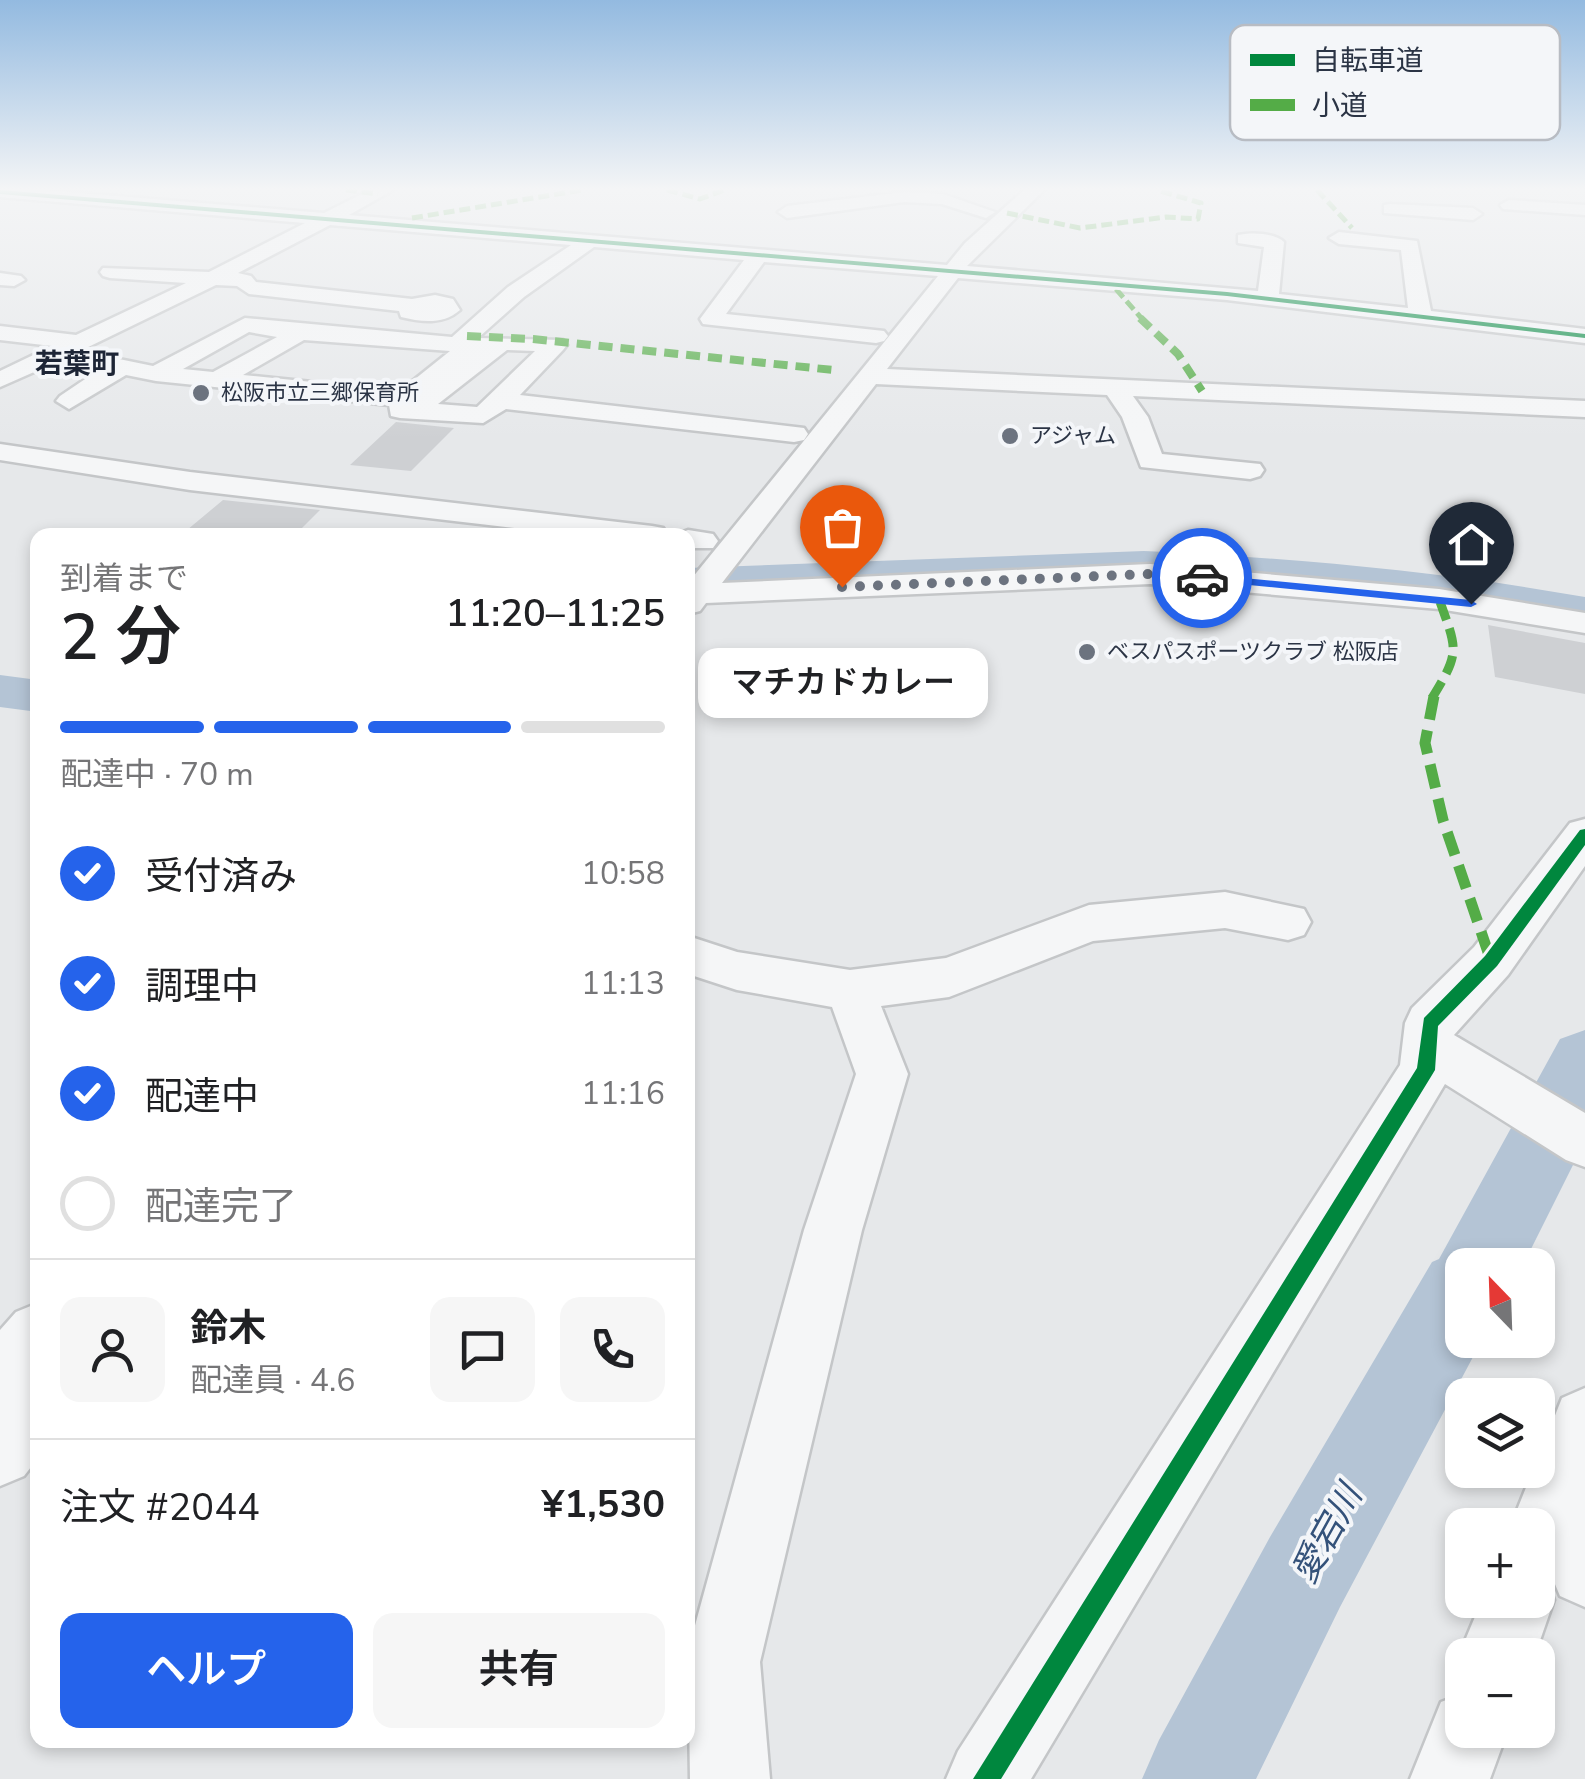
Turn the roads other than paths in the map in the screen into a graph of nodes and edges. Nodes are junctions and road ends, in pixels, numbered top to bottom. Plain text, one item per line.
1 (132, 273) edge
2 (224, 273) edge
3 (544, 273) edge
4 (745, 273) edge
5 (935, 273) junction
6 (1271, 273) edge
7 (1414, 273) edge
8 (216, 277) junction
9 (85, 286) dead end
10 (178, 294) junction
11 (1268, 297) junction
12 (414, 306) dead end
13 (1420, 314) junction
14 (0, 333) edge
15 (300, 333) junction
16 (876, 336) junction
17 (1585, 336) edge
18 (502, 343) junction
19 (465, 345) junction
20 (68, 347) junction
21 (118, 368) junction
22 (869, 376) junction
23 (0, 380) edge
24 (162, 382) junction
25 (230, 382) junction
26 (1114, 386) junction
27 (1249, 393) junction
28 (405, 399) junction
29 (69, 401) dead end
30 (500, 401) junction
31 (210, 407) dead end
32 (1585, 409) edge
33 (1166, 415) dead end
34 (794, 434) junction
35 (0, 452) edge
36 (1250, 470) dead end
37 (592, 528) edge
38 (695, 574) edge
39 (1585, 623) edge
40 (1585, 834) edge
41 (1288, 922) dead end
42 (695, 958) edge
43 (850, 990) junction
44 (1428, 1046) junction
45 (1585, 1142) edge
46 (30, 1343) edge
47 (0, 1379) edge
48 (30, 1415) edge
49 (1579, 1437) edge
50 (0, 1452) edge
51 (1553, 1508) edge
52 (1585, 1572) edge
53 (1461, 1748) edge
54 (730, 1779) edge
55 (986, 1779) edge
56 (1450, 1779) edge

1 - 8 street
2 - 8 street
3 - 19 street
4 - 16 street
5 - 11 street
5 - 16 street
5 - 22 street
6 - 11 street
7 - 13 street
8 - 10 street
8 - 12 street
9 - 10 street
10 - 20 street
11 - 13 street
13 - 17 street
14 - 20 street
15 - 19 street
15 - 24 street
15 - 25 street
16 - 34 street
18 - 19 street
18 - 28 street
18 - 30 street
19 - 28 street
20 - 21 street
20 - 23 street
21 - 24 street
21 - 29 street
22 - 26 street
22 - 38 street
24 - 25 street
25 - 28 street
25 - 31 street
26 - 27 street
26 - 36 street
27 - 32 street
27 - 33 street
28 - 30 street
30 - 34 street
34 - 38 street
35 - 37 street
38 - 39 street
40 - 44 street
41 - 43 street
42 - 43 street
43 - 54 street
44 - 45 street
44 - 55 street
46 - 47 street
48 - 50 street
49 - 51 street
49 - 52 street
53 - 56 street

